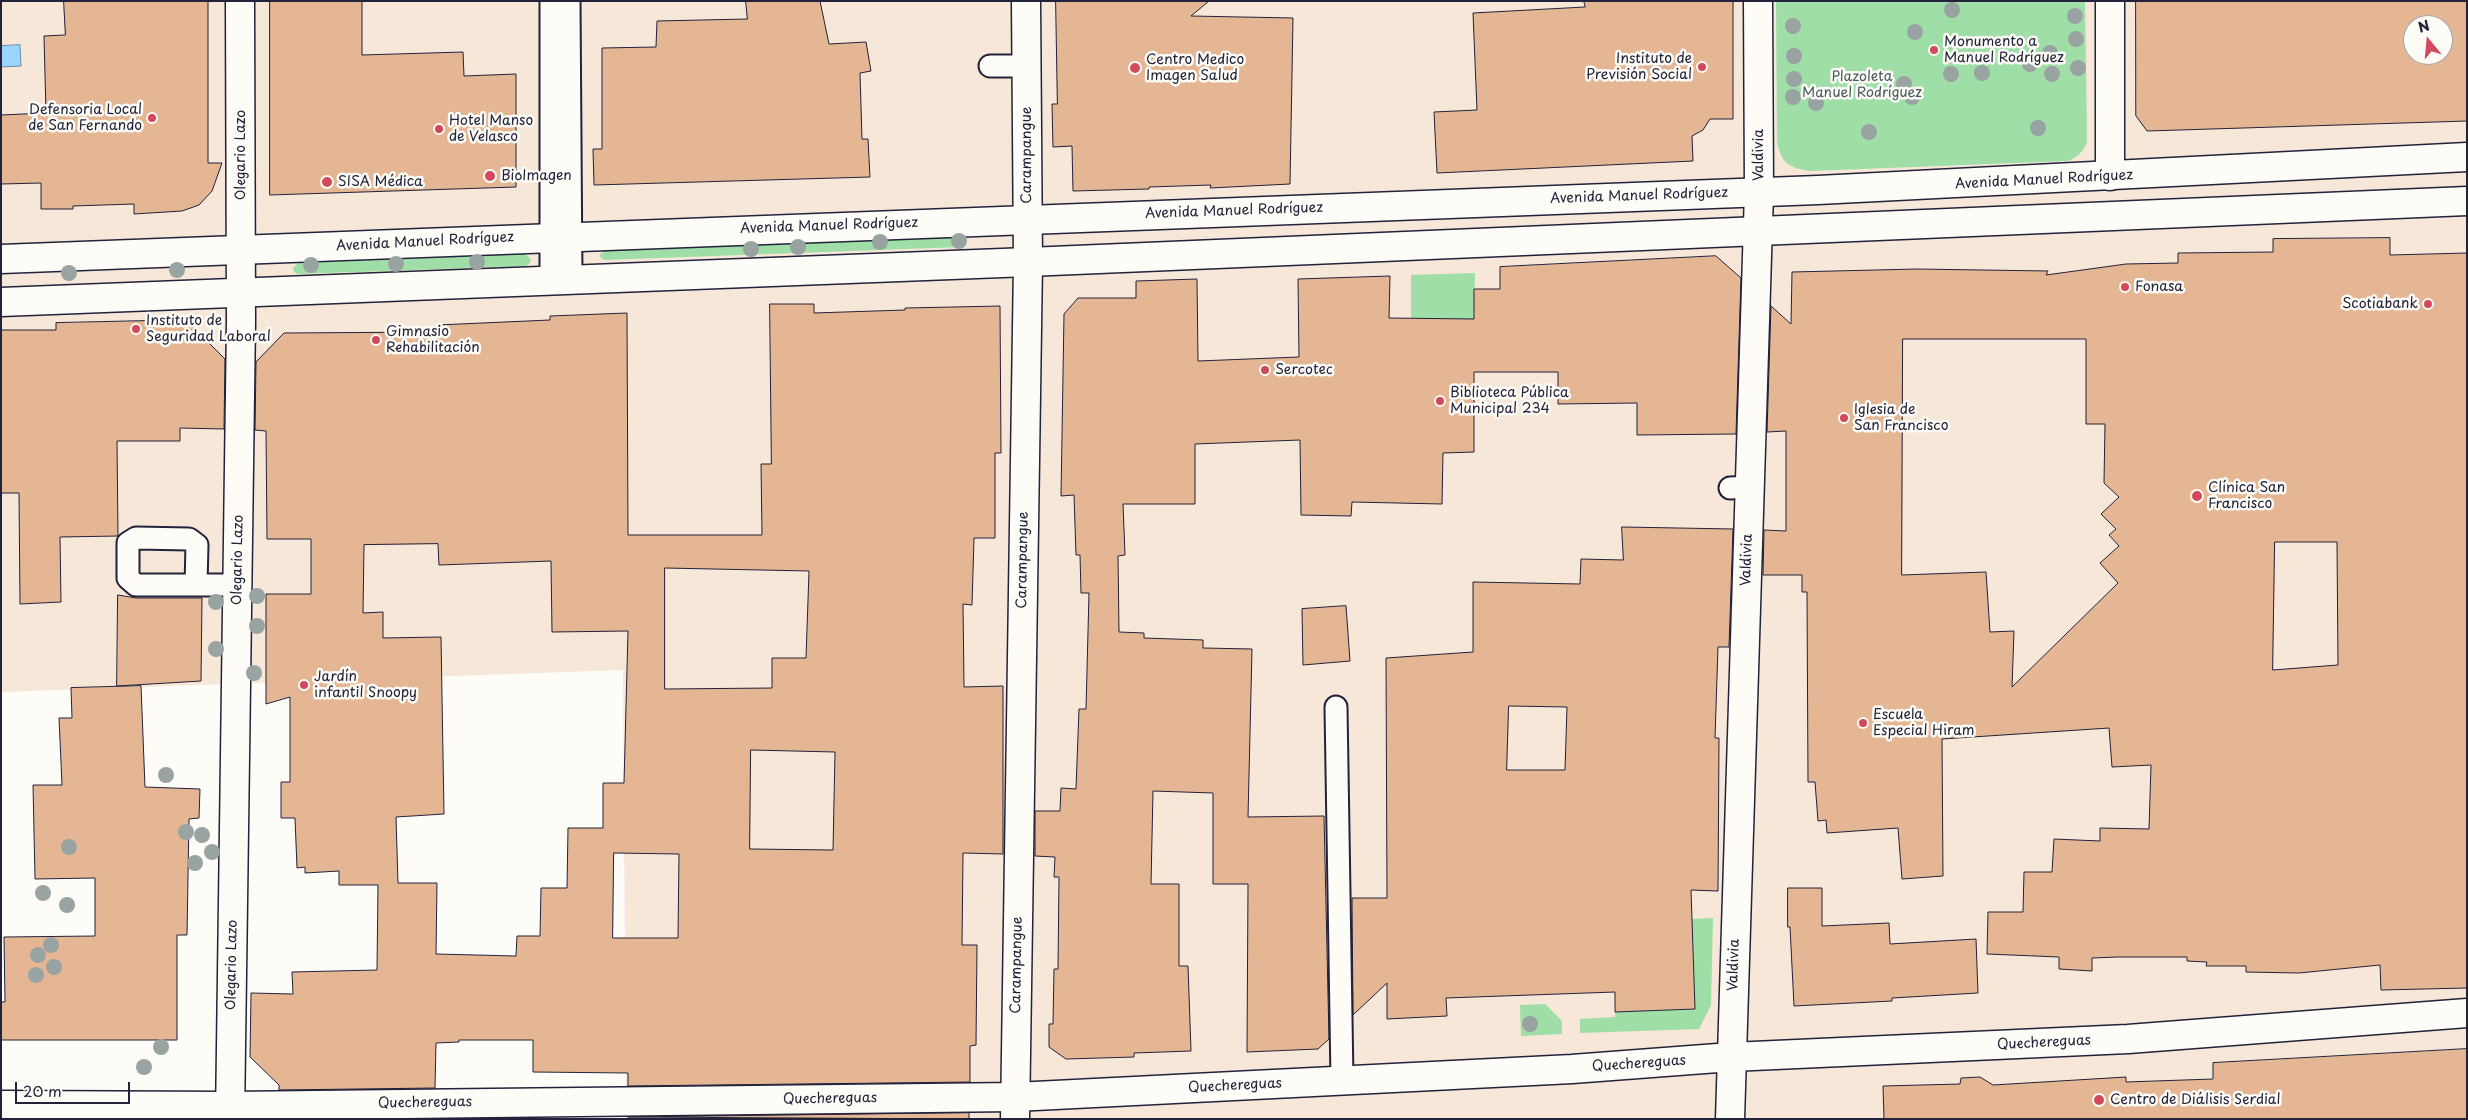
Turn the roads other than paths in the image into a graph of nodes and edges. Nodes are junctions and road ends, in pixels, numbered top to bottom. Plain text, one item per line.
1 (240, 1) edge
2 (551, 1) edge
3 (569, 1) edge
4 (1026, 1) edge
5 (1758, 1) edge
6 (2110, 1) edge
7 (990, 66) dead end
8 (1027, 66) junction
9 (2467, 157) edge
10 (2110, 176) junction
11 (1759, 192) junction
12 (2467, 201) edge
13 (1028, 219) junction
14 (1758, 231) junction
15 (561, 236) junction
16 (241, 250) junction
17 (1, 258) edge
18 (1028, 262) junction
19 (561, 280) junction
20 (241, 293) junction
21 (1, 302) edge
22 (238, 584) junction
23 (196, 585) dead end
24 (1336, 707) dead end
25 (2467, 1013) edge
26 (1731, 1057) junction
27 (1342, 1080) junction
28 (1, 1105) edge
29 (1015, 1108) edge
30 (230, 1112) edge
31 (1730, 1119) edge

1 - 16 street, Olegario Lazo
2 - 15 lane
3 - 15 lane
4 - 8 street, Carampangue
5 - 11 street, Valdivia
6 - 10 street
7 - 8 lane
8 - 13 street, Carampangue
9 - 10 street, Avenida Manuel Rodríguez
10 - 11 street, Avenida Manuel Rodríguez
11 - 13 street, Avenida Manuel Rodríguez
11 - 14 street, Valdivia
12 - 14 street
13 - 15 street, Avenida Manuel Rodríguez
13 - 18 street, Carampangue
14 - 18 street
14 - 26 street, Valdivia
15 - 16 street, Avenida Manuel Rodríguez
15 - 19 lane
16 - 17 street, Avenida Manuel Rodríguez
16 - 20 street, Olegario Lazo
18 - 19 street
18 - 29 street, Carampangue
19 - 20 street
20 - 21 street
20 - 22 street, Olegario Lazo
22 - 23 lane
22 - 30 street, Olegario Lazo
24 - 27 lane
25 - 26 street, Quechereguas
26 - 27 street, Quechereguas
26 - 31 street, Valdivia
27 - 29 street, Quechereguas
28 - 30 street, Quechereguas
29 - 30 street, Quechereguas

